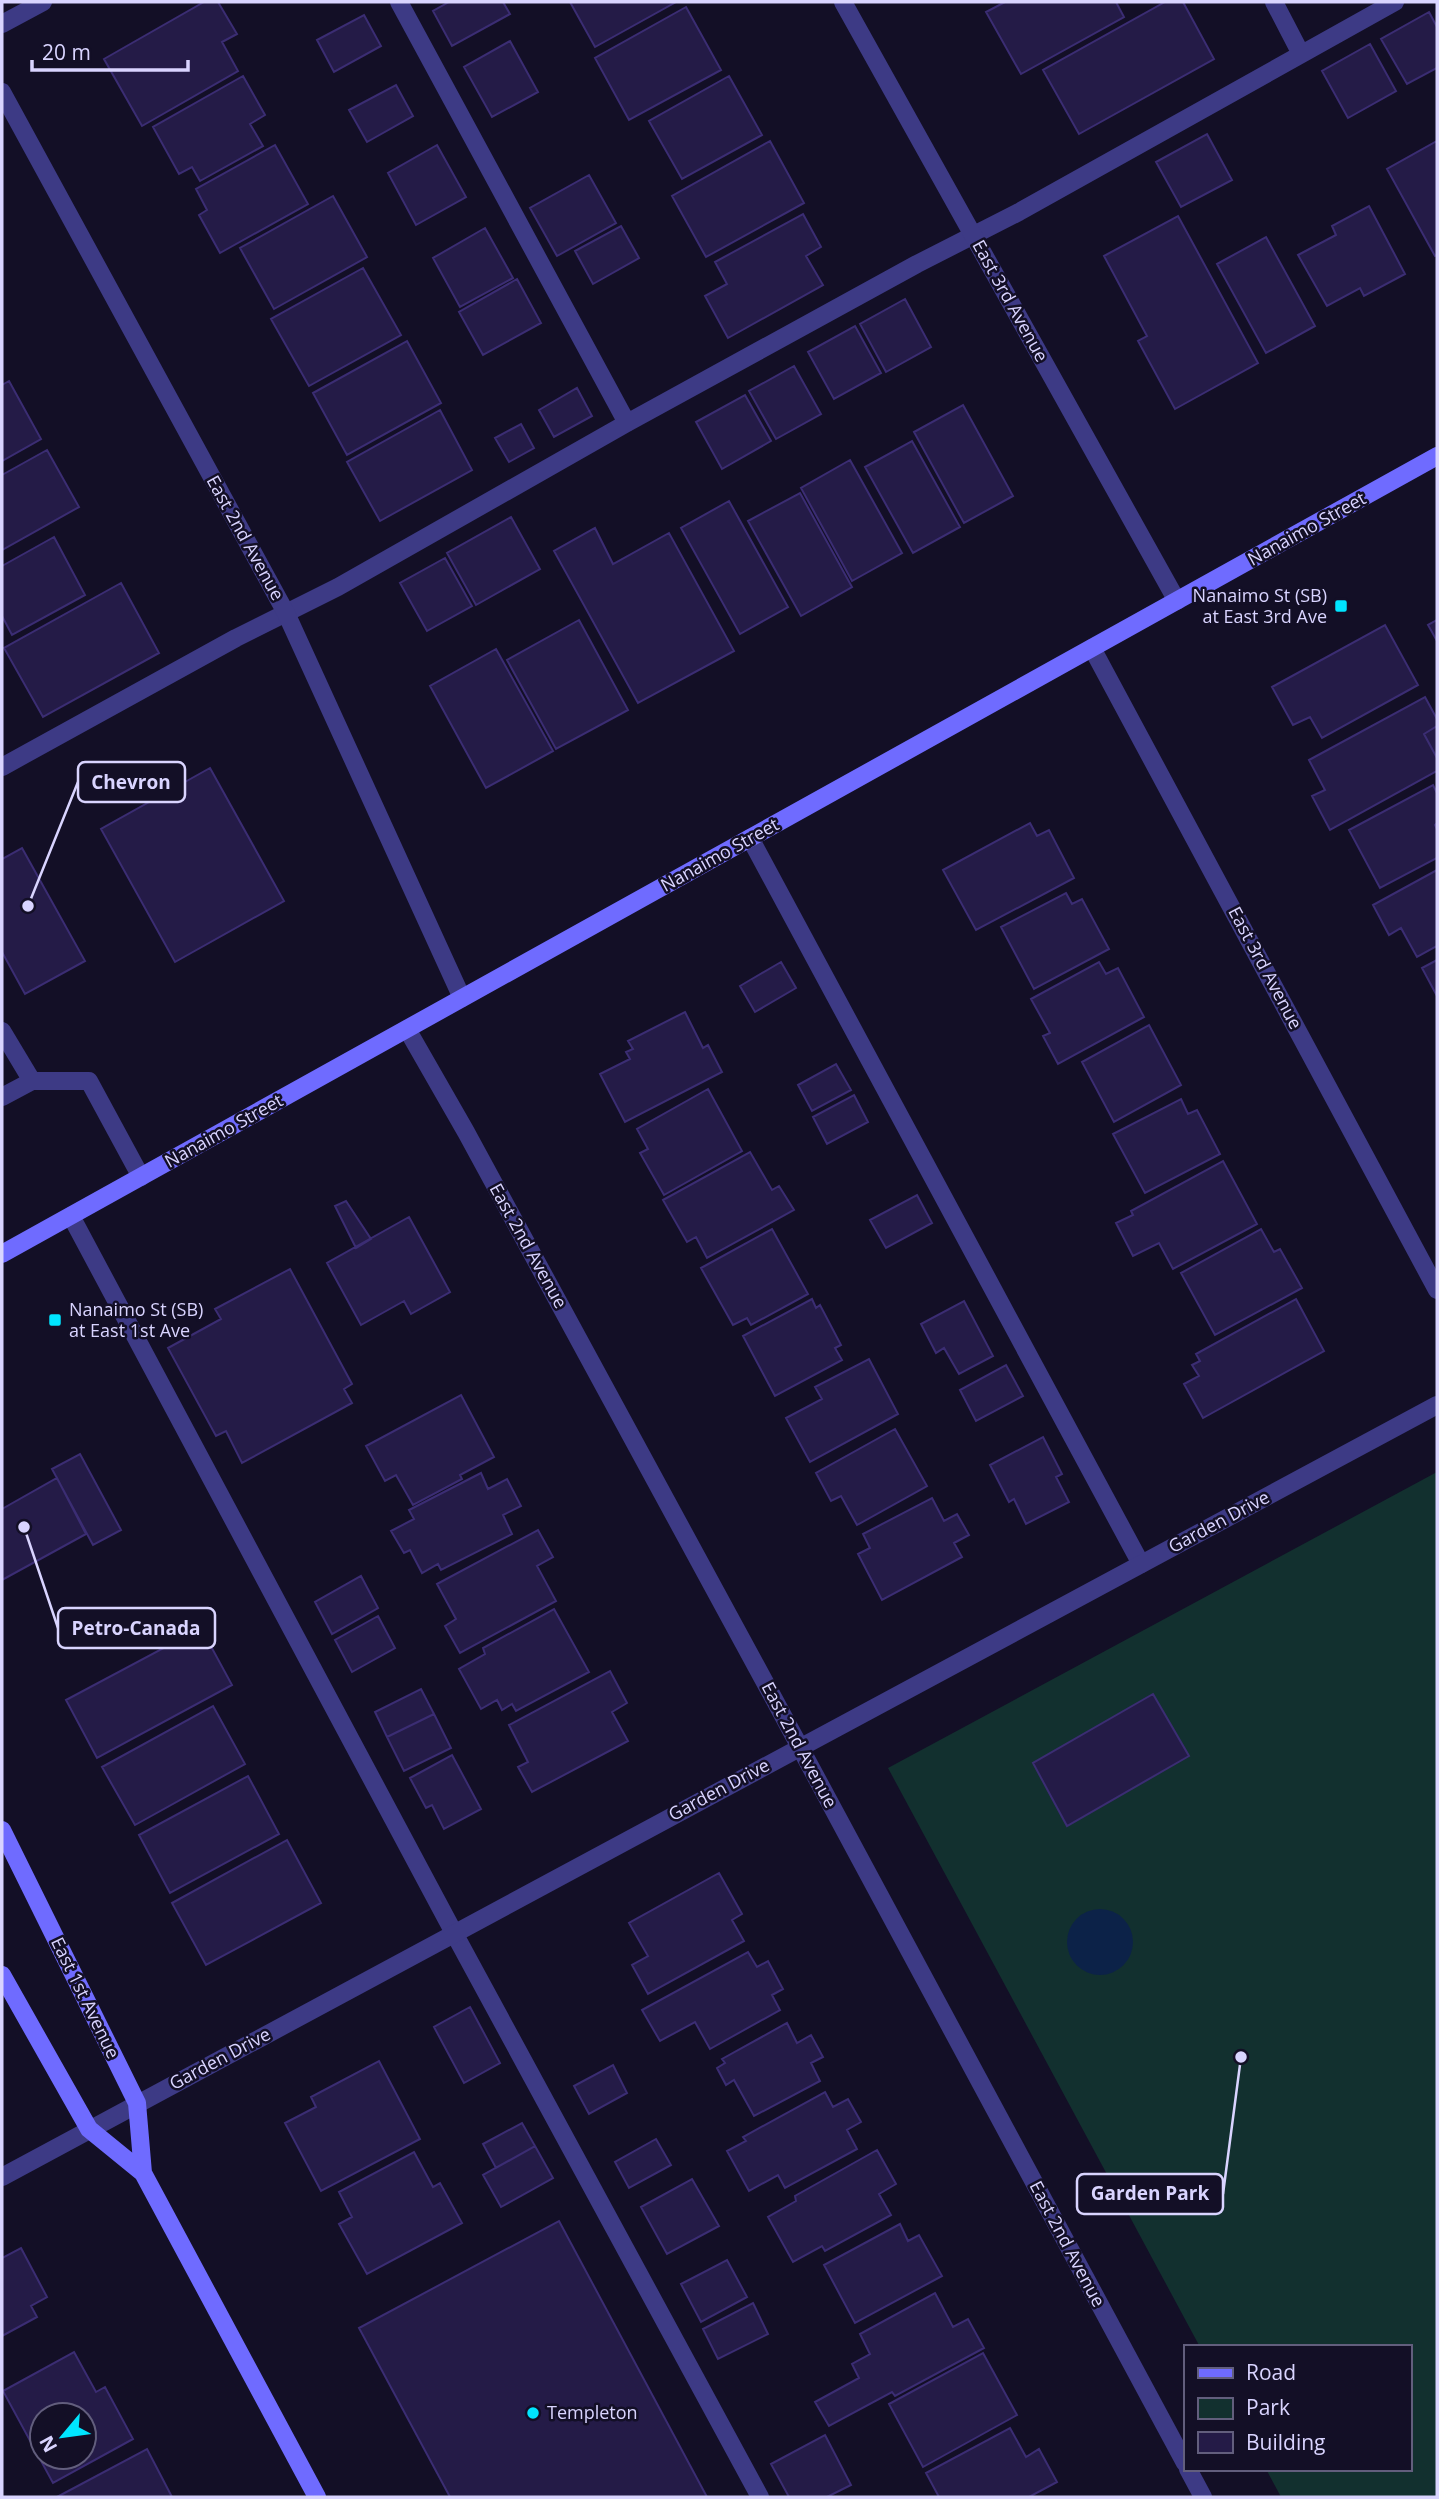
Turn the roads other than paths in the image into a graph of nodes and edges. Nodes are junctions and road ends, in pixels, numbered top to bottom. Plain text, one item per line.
1 (43, 2) edge
2 (399, 2) edge
3 (843, 2) edge
4 (1274, 2) edge
5 (1395, 2) edge
6 (2, 24) edge
7 (1301, 54) junction
8 (2, 92) edge
9 (973, 235) junction
10 (627, 423) junction
11 (1436, 459) edge
12 (1177, 601) junction
13 (286, 613) junction
14 (1092, 648) junction
15 (2, 767) edge
16 (750, 838) junction
17 (462, 998) junction
18 (407, 1029) junction
19 (2, 1031) edge
20 (32, 1081) junction
21 (2, 1097) edge
22 (141, 1177) junction
23 (71, 1216) junction
24 (2, 1254) edge
25 (1437, 1290) edge
26 (1437, 1405) edge
27 (1141, 1564) junction
28 (800, 1747) junction
29 (2, 1830) edge
30 (454, 1933) junction
31 (2, 1975) edge
32 (137, 2103) junction
33 (89, 2129) junction
34 (143, 2173) junction
35 (2, 2176) edge
36 (1184, 2461) edge
37 (1189, 2471) edge
38 (317, 2497) edge
39 (760, 2497) edge
40 (1203, 2497) edge

1 - 6 street
2 - 10 street
3 - 9 street, East 3rd Avenue
4 - 7 street
5 - 7 street
7 - 9 street
8 - 13 street, East 2nd Avenue
9 - 10 street
9 - 12 street, East 3rd Avenue
10 - 13 street
11 - 12 main road, Nanaimo Street
12 - 14 main road, Nanaimo Street
13 - 15 street
13 - 17 street, East 2nd Avenue
14 - 16 main road, Nanaimo Street
14 - 25 street, East 3rd Avenue
16 - 17 main road, Nanaimo Street
16 - 27 street
17 - 18 main road, Nanaimo Street
18 - 22 main road, Nanaimo Street
18 - 28 street, East 2nd Avenue
19 - 20 street
20 - 21 street
20 - 22 street
22 - 23 main road, Nanaimo Street
23 - 24 main road, Nanaimo Street
23 - 30 street
26 - 27 street, Garden Drive
27 - 28 street, Garden Drive
28 - 30 street, Garden Drive
28 - 36 street, East 2nd Avenue
29 - 32 main road, East 1st Avenue
30 - 32 street, Garden Drive
30 - 39 street
31 - 33 main road, East 1st Avenue
32 - 33 street, Garden Drive
32 - 34 main road, East 1st Avenue
33 - 34 main road, East 1st Avenue
33 - 35 street, Garden Drive
34 - 38 main road, East 1st Avenue
37 - 40 street

